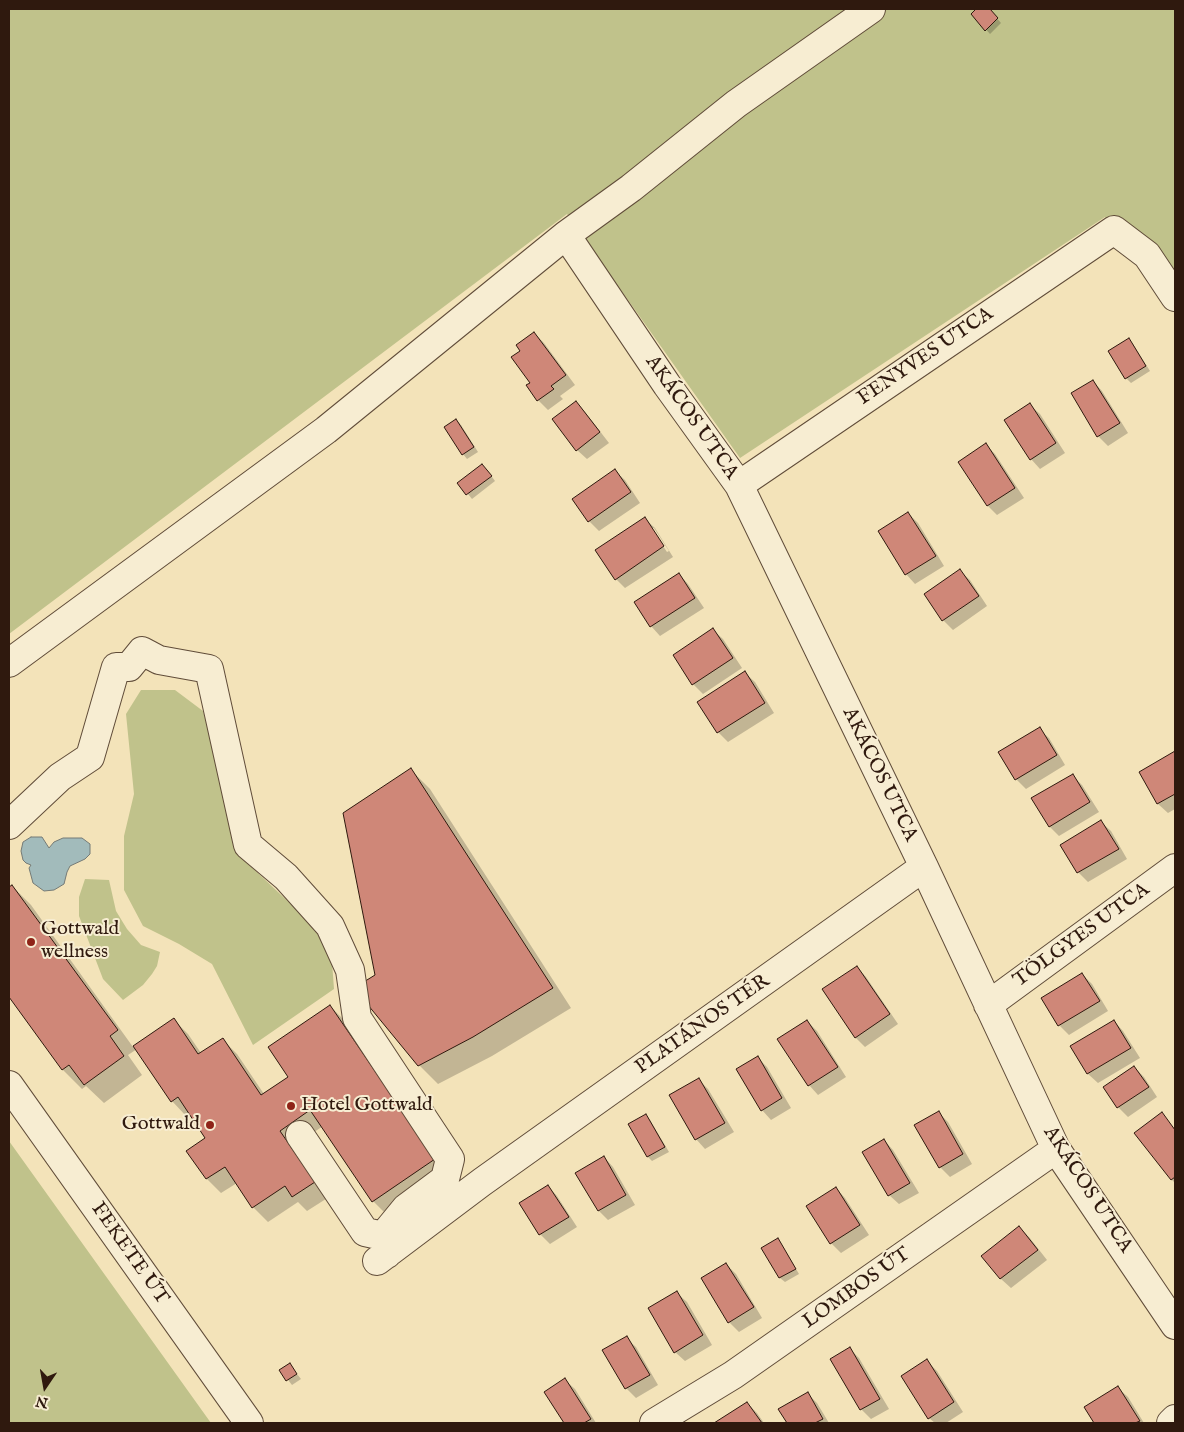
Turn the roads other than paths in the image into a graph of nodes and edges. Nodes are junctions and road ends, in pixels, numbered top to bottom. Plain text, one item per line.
1 (871, 9) edge
2 (566, 235) junction
3 (1175, 297) edge
4 (738, 485) junction
5 (9, 664) edge
6 (9, 825) edge
7 (924, 867) junction
8 (1175, 868) edge
9 (988, 1005) junction
10 (9, 1085) edge
11 (300, 1134) dead end
12 (1056, 1149) junction
13 (382, 1250) junction
14 (1175, 1325) edge
15 (1175, 1419) edge
16 (249, 1423) edge
17 (654, 1423) edge
18 (1171, 1423) edge

1 - 2 street
2 - 4 street, AKÁCOS UTCA
2 - 5 street
3 - 4 street, FENYVES UTCA
4 - 7 street, AKÁCOS UTCA
6 - 13 street
7 - 9 street, AKÁCOS UTCA
7 - 13 street, PLATÁNOS TÉR
8 - 9 street, TÖLGYES UTCA
9 - 12 street, AKÁCOS UTCA
10 - 16 street, FEKETE ÚT
11 - 13 street
12 - 14 street, AKÁCOS UTCA
12 - 17 street, LOMBOS ÚT
15 - 18 street

